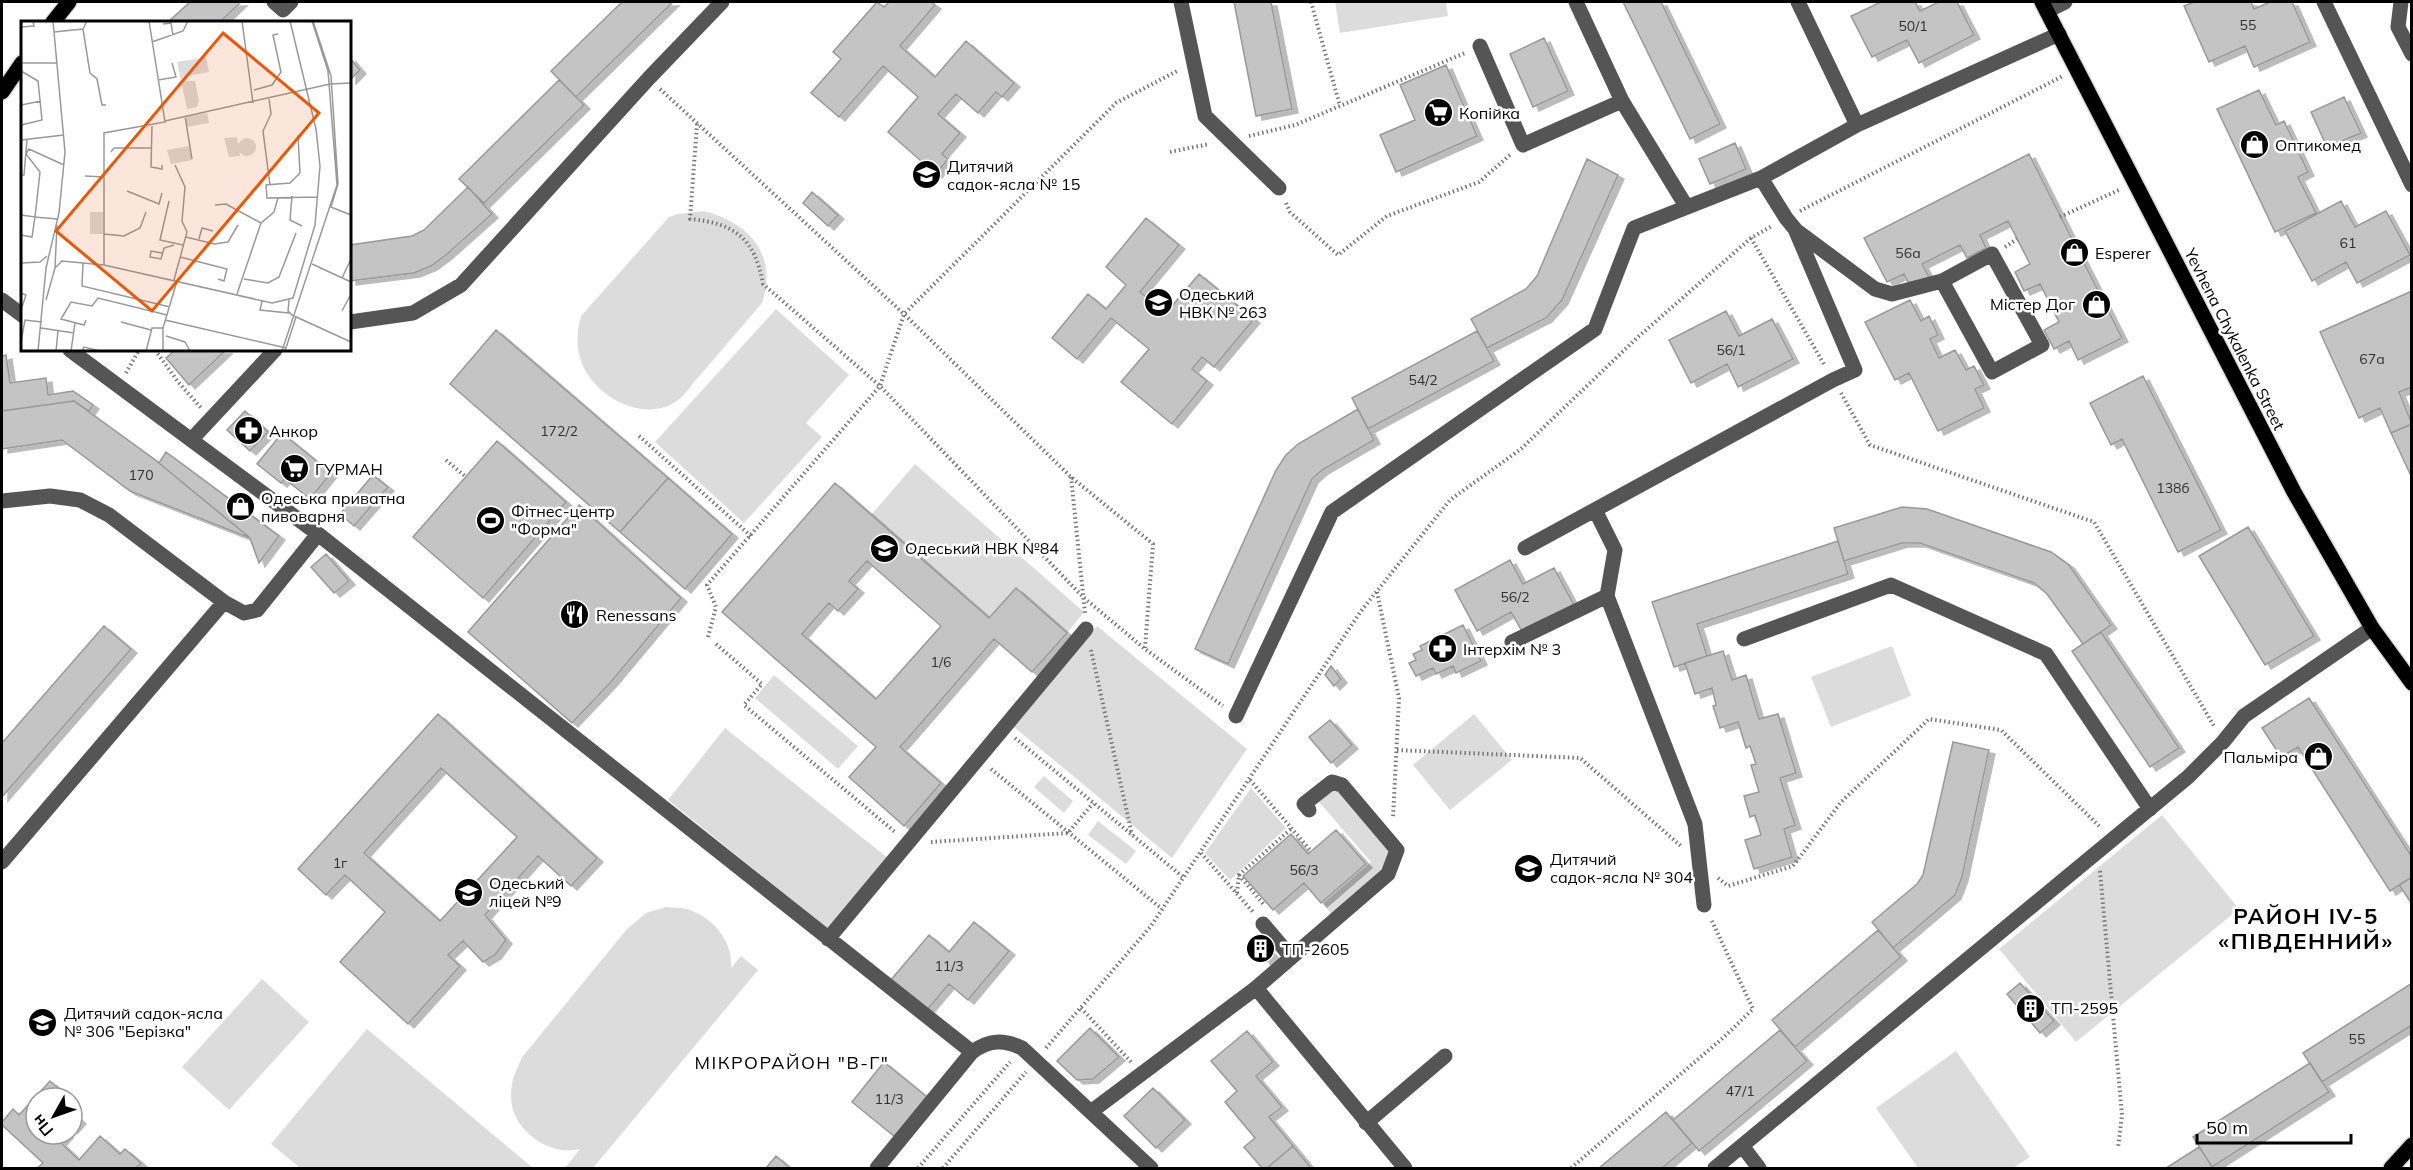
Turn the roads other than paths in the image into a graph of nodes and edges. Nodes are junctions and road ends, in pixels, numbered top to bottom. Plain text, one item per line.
1 (69, 2) edge
2 (722, 2) edge
3 (1181, 2) edge
4 (1576, 2) edge
5 (1798, 2) edge
6 (2065, 2) edge
7 (2324, 2) edge
8 (2401, 2) edge
9 (2045, 6) edge
10 (54, 21) edge
11 (2059, 34) junction
12 (1480, 46) road end
13 (2412, 54) edge
14 (21, 64) edge
15 (2, 92) edge
16 (1622, 101) junction
17 (1857, 125) junction
18 (1761, 178) junction
19 (2412, 185) edge
20 (1279, 188) road end
21 (1686, 207) junction
22 (1791, 224) junction
23 (1942, 280) junction
24 (2, 300) edge
25 (21, 314) edge
26 (351, 322) edge
27 (71, 351) edge
28 (274, 351) edge
29 (192, 439) junction
30 (2, 501) edge
31 (1595, 510) junction
32 (318, 534) junction
33 (1525, 548) dead end
34 (1607, 596) junction
35 (225, 602) junction
36 (2372, 628) junction
37 (1086, 629) road end
38 (1744, 639) dead end
39 (1512, 642) dead end
40 (2412, 683) edge
41 (1236, 716) road end
42 (2150, 809) junction
43 (1310, 810) dead end
44 (2, 862) edge
45 (1704, 905) road end
46 (1267, 919) road end
47 (828, 939) junction
48 (1291, 957) junction
49 (1256, 988) junction
50 (972, 1052) junction
51 (1445, 1056) dead end
52 (1092, 1112) junction
53 (1366, 1123) junction
54 (2412, 1145) edge
55 (1743, 1147) junction
56 (876, 1168) edge
57 (1151, 1168) edge
58 (1405, 1168) edge
59 (1715, 1168) edge
60 (1759, 1168) edge
61 (2391, 1168) edge

1 - 10 main road
2 - 26 street
3 - 20 street
4 - 16 street
5 - 17 street
6 - 9 street
7 - 19 street
8 - 13 street
9 - 11 main road, Yevhena Chykalenka Street
11 - 17 street
11 - 36 main road, Yevhena Chykalenka Street
12 - 16 street
14 - 15 main road
16 - 21 street
17 - 18 street
18 - 21 street
18 - 22 street
21 - 41 street
22 - 23 street
22 - 31 street
23 - 23 street
24 - 25 street
27 - 29 street
28 - 29 street
29 - 32 street
30 - 35 street
31 - 33 street
31 - 34 street
32 - 35 street
32 - 47 street
34 - 39 street
34 - 45 street
35 - 44 street
36 - 40 main road, Yevhena Chykalenka Street
36 - 42 street
37 - 47 street
38 - 42 street
42 - 55 street
43 - 48 street
46 - 48 street
47 - 50 street
48 - 49 street
49 - 52 street
49 - 53 street
50 - 52 street
50 - 56 street
51 - 53 street
52 - 57 street
53 - 58 street
54 - 61 main road
55 - 59 street
55 - 60 street

